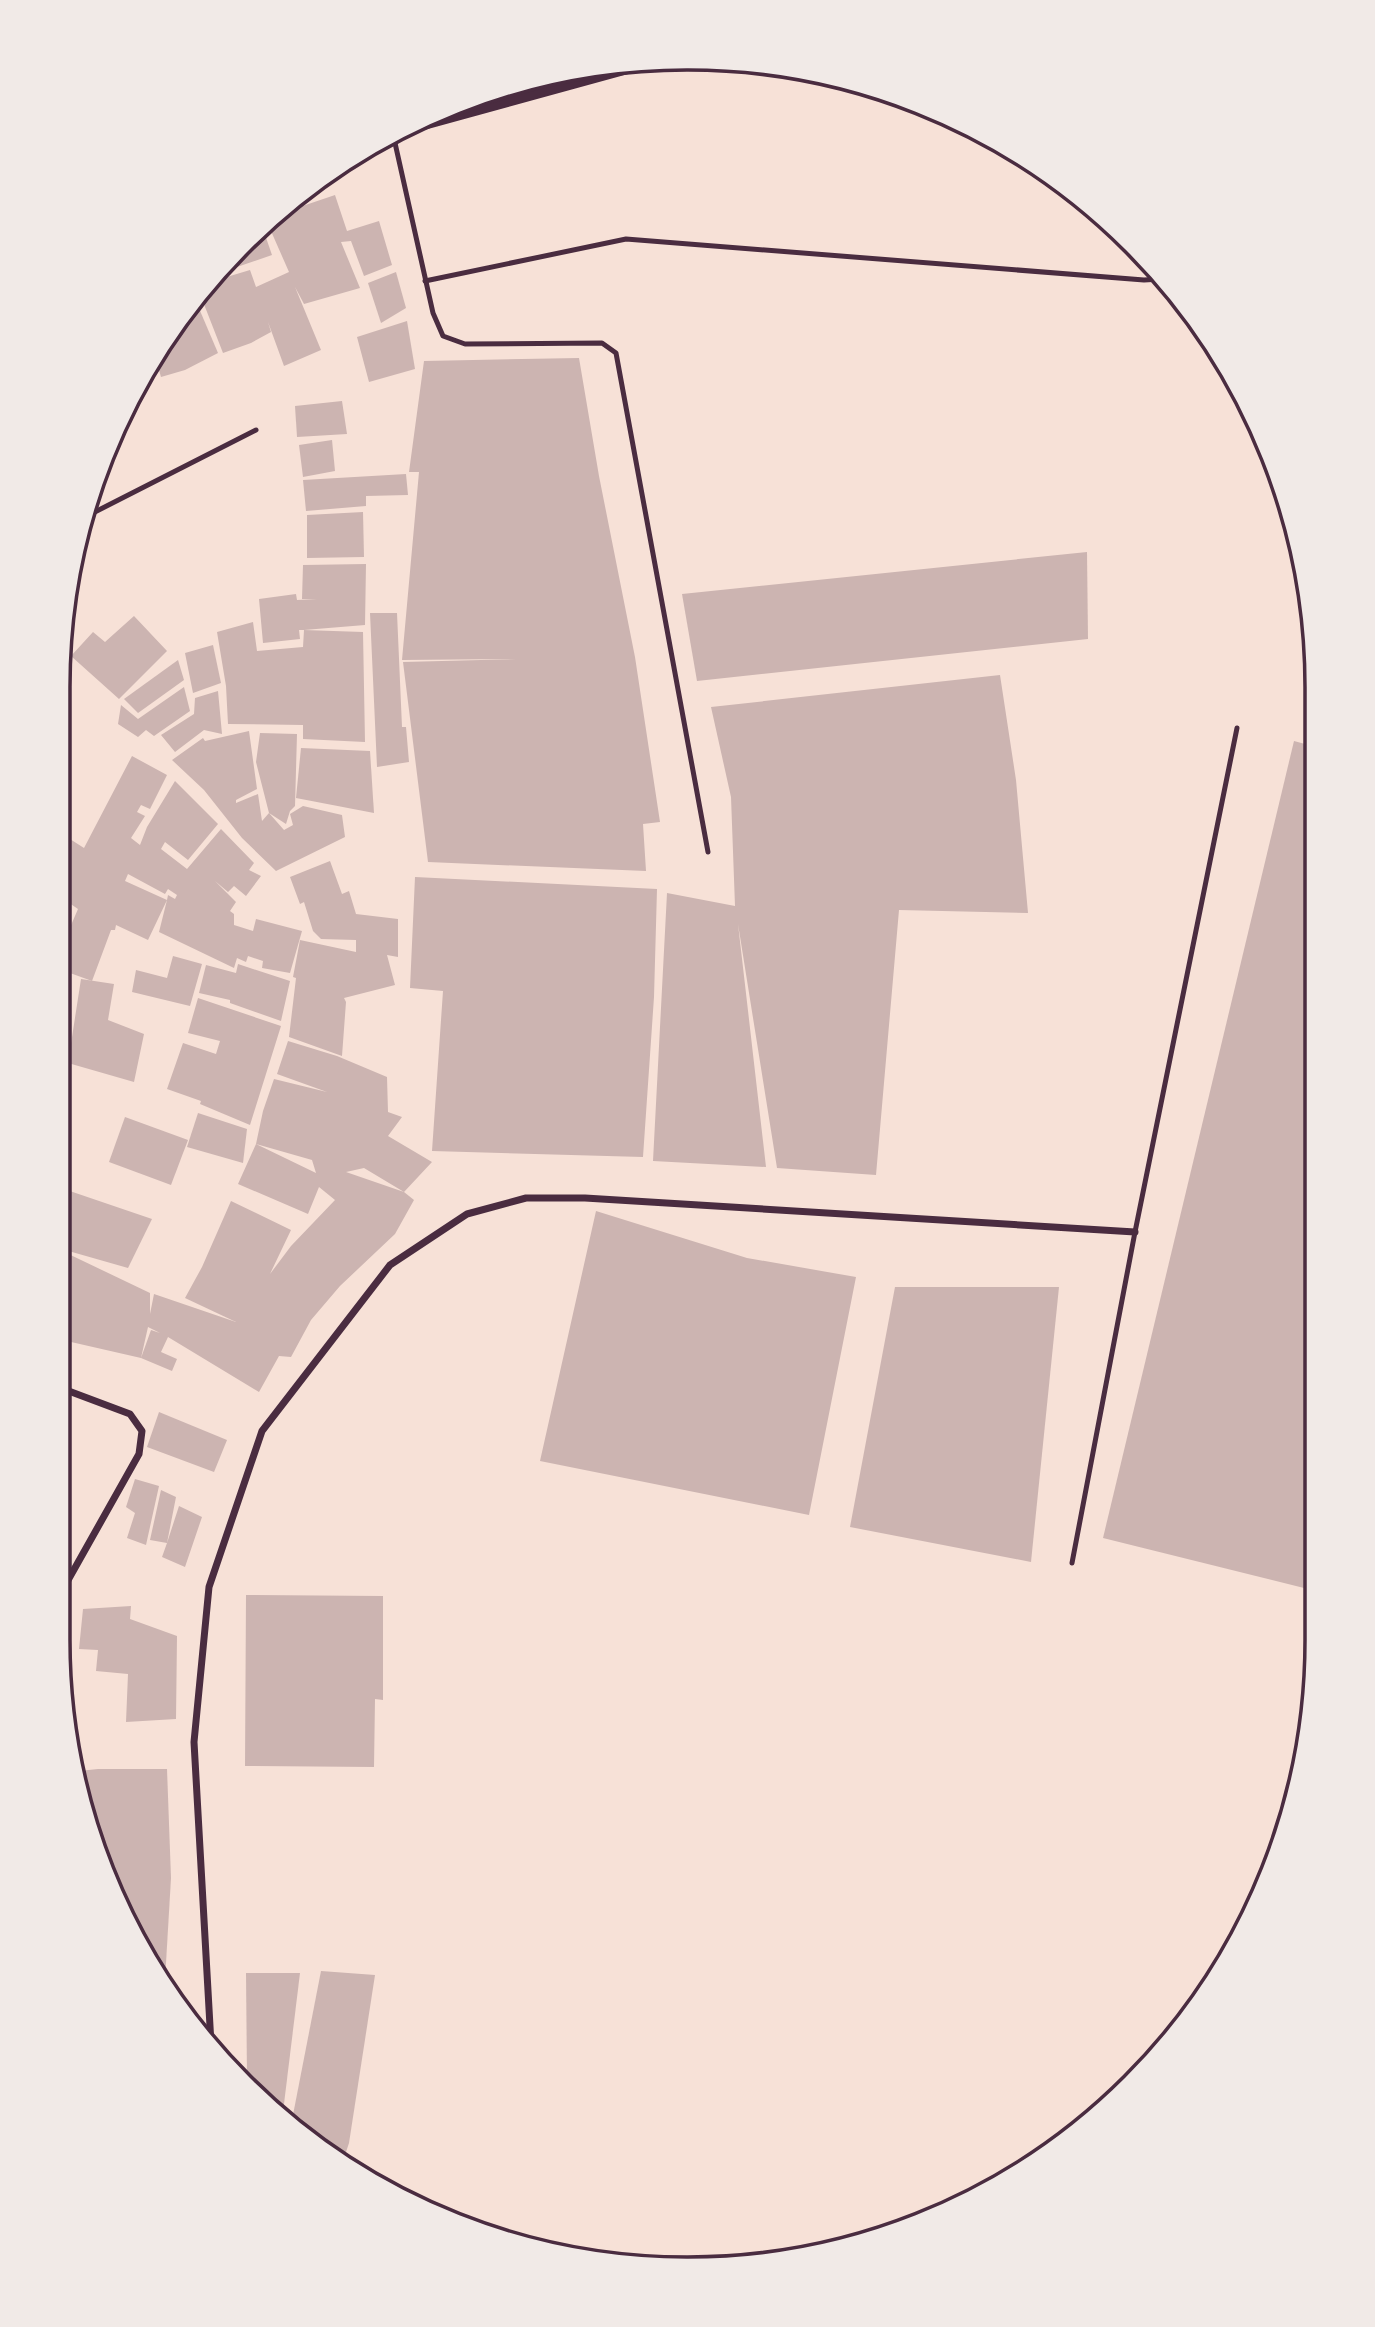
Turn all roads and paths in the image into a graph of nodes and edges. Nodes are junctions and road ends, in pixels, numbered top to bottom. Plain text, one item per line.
1 (554, 85) edge
2 (494, 102) edge
3 (395, 144) edge
4 (1152, 280) edge
5 (425, 281) junction
6 (256, 430) dead end
7 (96, 511) edge
8 (1237, 728) dead end
9 (708, 852) dead end
10 (1135, 1231) junction
11 (70, 1392) edge
12 (1072, 1563) dead end
13 (70, 1577) edge
14 (210, 2031) edge

1 - 2 main road
3 - 5 lane
4 - 5 lane
5 - 9 lane
6 - 7 lane
8 - 10 lane
10 - 12 lane
10 - 14 street
11 - 13 street

